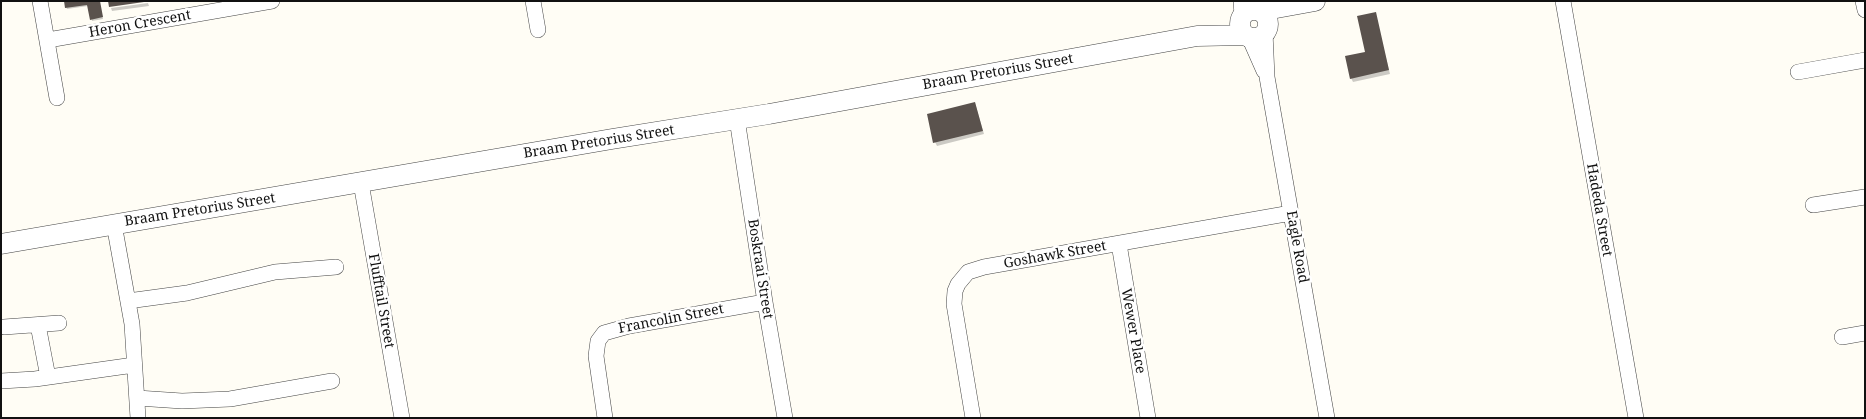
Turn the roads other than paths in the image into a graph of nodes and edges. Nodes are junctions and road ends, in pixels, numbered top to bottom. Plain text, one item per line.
1 (40, 1) edge
2 (272, 1) edge
3 (533, 1) edge
4 (1563, 1) edge
5 (1863, 1) edge
6 (1309, 3) edge
7 (1865, 10) edge
8 (1252, 19) edge
9 (538, 30) dead end
10 (48, 40) junction
11 (1865, 60) edge
12 (1798, 72) dead end
13 (57, 98) dead end
14 (737, 119) junction
15 (361, 183) junction
16 (1865, 197) edge
17 (1813, 204) dead end
18 (1291, 213) junction
19 (114, 224) junction
20 (1, 244) edge
21 (1118, 244) junction
22 (336, 266) dead end
23 (128, 301) junction
24 (765, 302) junction
25 (58, 323) dead end
26 (38, 325) junction
27 (4, 327) dead end
28 (1865, 333) edge
29 (1842, 337) dead end
30 (134, 365) junction
31 (48, 377) junction
32 (332, 380) dead end
33 (1, 381) edge
34 (137, 398) junction
35 (138, 418) edge
36 (402, 418) edge
37 (605, 418) edge
38 (785, 418) edge
39 (973, 418) edge
40 (1148, 418) edge
41 (1327, 418) edge
42 (1636, 418) edge

1 - 10 street
2 - 10 street, Heron Crescent
3 - 9 street
4 - 42 street, Hadeda Street
5 - 7 street
6 - 8 street, Braam Pretorius Street
8 - 14 street, Braam Pretorius Street
8 - 18 street, Eagle Road
10 - 13 street
11 - 12 street
14 - 15 street, Braam Pretorius Street
14 - 24 street, Boskraai Street
15 - 19 street, Braam Pretorius Street
15 - 36 street, Flufftail Street
16 - 17 street
18 - 21 street, Goshawk Street
18 - 41 street, Eagle Road
19 - 20 street, Braam Pretorius Street
19 - 23 street
21 - 39 street, Goshawk Street
21 - 40 street, Wewer Place
22 - 23 street
23 - 30 street
24 - 37 street, Francolin Street
24 - 38 street, Boskraai Street
25 - 26 street
26 - 27 street
26 - 31 street
28 - 29 street
30 - 31 street
30 - 34 street
31 - 33 street
32 - 34 street
34 - 35 street

